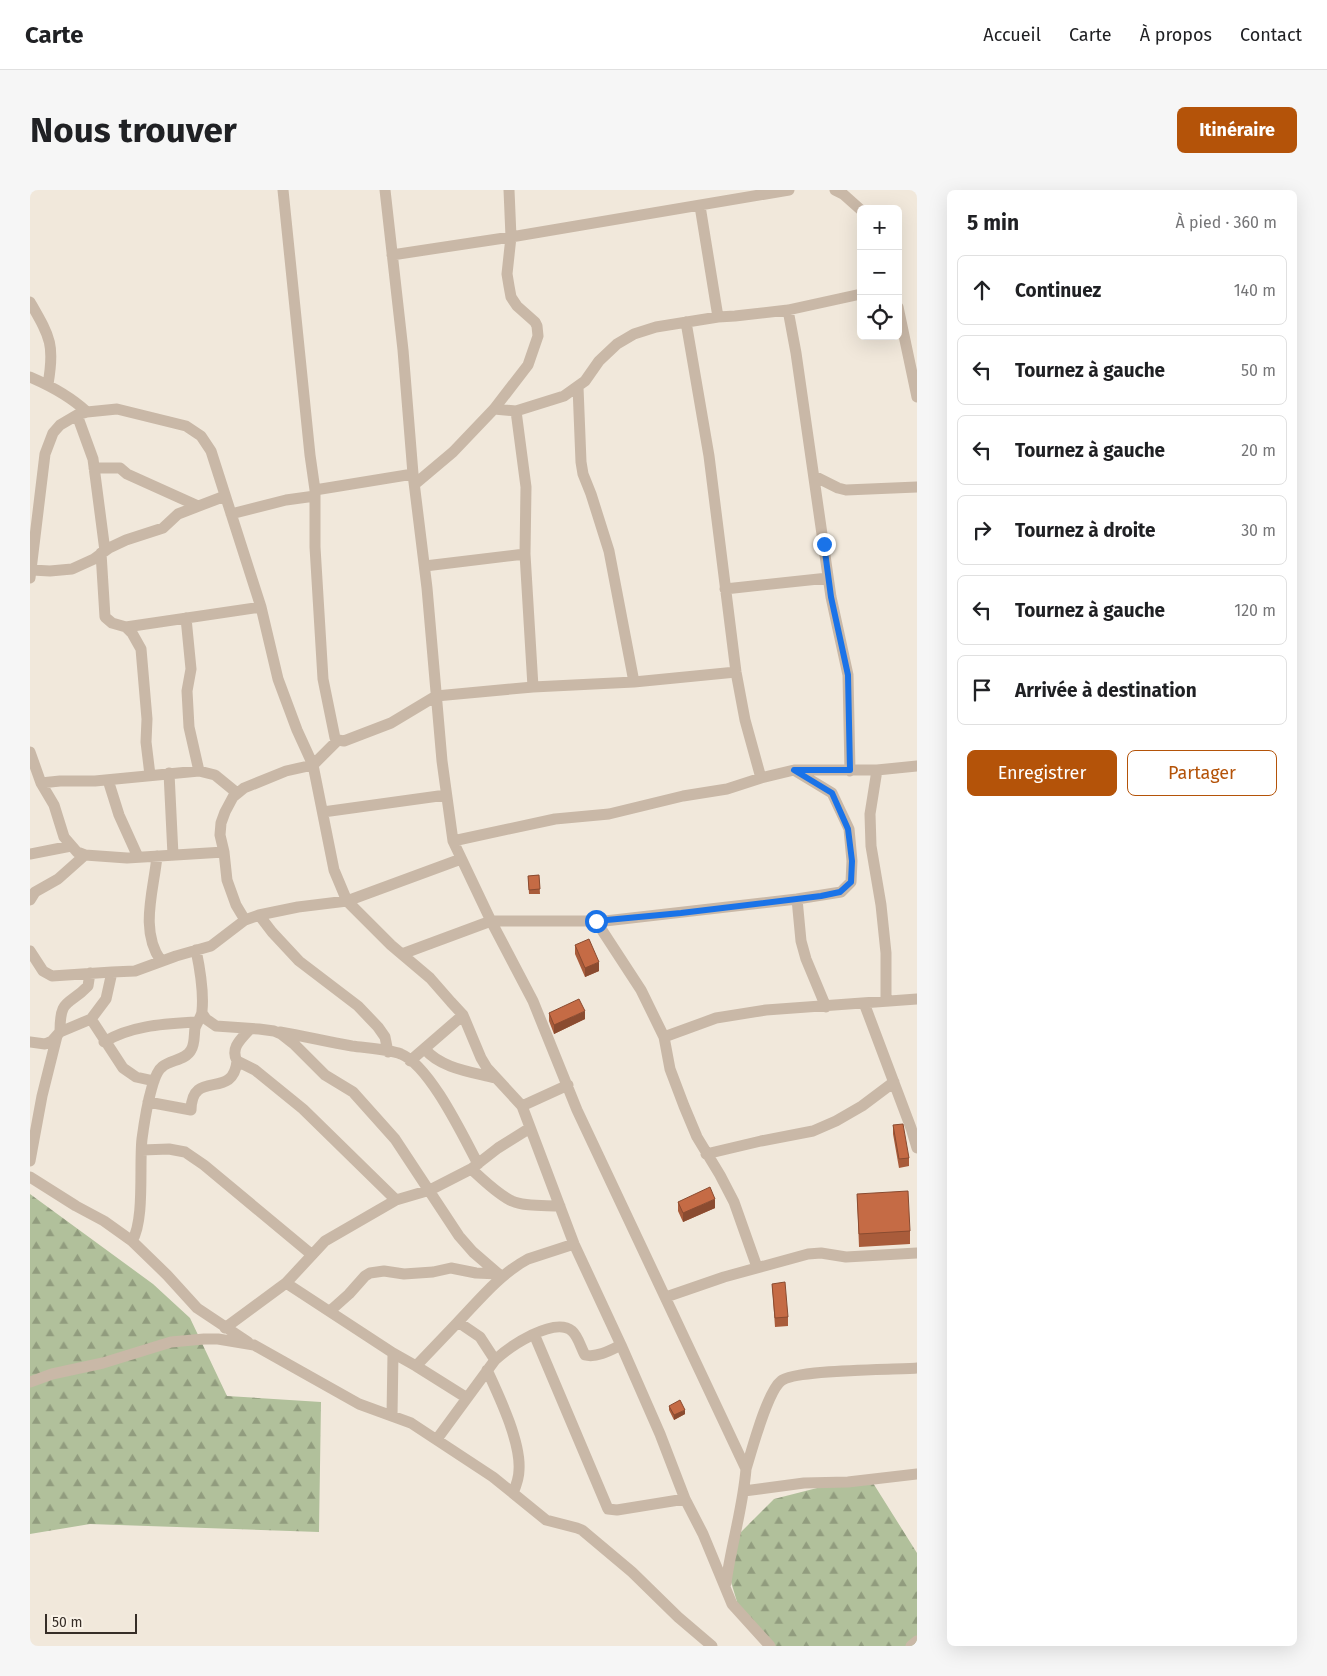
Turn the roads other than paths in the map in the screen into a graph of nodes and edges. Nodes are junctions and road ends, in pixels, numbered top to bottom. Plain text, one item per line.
1 (282, 190) edge
2 (385, 190) edge
3 (509, 190) edge
4 (730, 190) edge
5 (789, 190) edge
6 (835, 190) edge
7 (722, 202) junction
8 (700, 206) junction
9 (857, 206) edge
10 (511, 237) junction
11 (392, 255) junction
12 (857, 295) edge
13 (30, 302) edge
14 (788, 310) junction
15 (718, 317) junction
16 (686, 322) junction
17 (902, 326) edge
18 (30, 377) edge
19 (48, 384) junction
20 (578, 387) junction
21 (917, 398) edge
22 (494, 409) junction
23 (516, 411) junction
24 (82, 413) junction
25 (94, 468) junction
26 (814, 476) junction
27 (414, 479) junction
28 (917, 487) edge
29 (315, 493) junction
30 (225, 496) junction
31 (198, 506) junction
32 (231, 514) junction
33 (103, 552) junction
34 (524, 554) junction
35 (425, 566) junction
36 (31, 574) edge
37 (828, 578) junction
38 (725, 590) junction
39 (261, 608) junction
40 (186, 618) junction
41 (126, 627) junction
42 (736, 672) junction
43 (634, 682) junction
44 (533, 687) junction
45 (436, 696) junction
46 (338, 740) junction
47 (30, 752) edge
48 (314, 765) junction
49 (917, 766) edge
50 (199, 770) junction
51 (794, 770) junction
52 (850, 770) junction
53 (877, 770) junction
54 (169, 773) junction
55 (150, 775) junction
56 (761, 778) junction
57 (108, 780) junction
58 (41, 783) junction
59 (237, 793) junction
60 (446, 796) junction
61 (323, 812) junction
62 (453, 842) junction
63 (72, 846) junction
64 (224, 852) junction
65 (30, 854) edge
66 (85, 855) junction
67 (173, 855) junction
68 (157, 856) junction
69 (138, 857) junction
70 (461, 859) junction
71 (797, 899) junction
72 (30, 900) edge
73 (347, 901) junction
74 (259, 915) junction
75 (245, 920) junction
76 (490, 921) junction
77 (596, 921) junction
78 (196, 950) junction
79 (30, 951) edge
80 (402, 954) junction
81 (161, 961) junction
82 (112, 972) junction
83 (90, 973) junction
84 (917, 999) edge
85 (886, 1001) junction
86 (864, 1004) junction
87 (826, 1007) junction
88 (463, 1015) junction
89 (200, 1017) junction
90 (91, 1019) junction
91 (250, 1029) junction
92 (274, 1031) junction
93 (58, 1034) junction
94 (664, 1037) junction
95 (30, 1042) edge
96 (104, 1042) junction
97 (425, 1049) junction
98 (388, 1052) junction
99 (237, 1061) junction
100 (410, 1061) junction
101 (495, 1078) junction
102 (154, 1081) junction
103 (894, 1082) junction
104 (568, 1085) junction
105 (148, 1102) junction
106 (522, 1106) junction
107 (530, 1128) junction
108 (917, 1148) edge
109 (142, 1150) junction
110 (706, 1154) junction
111 (30, 1162) edge
112 (475, 1166) junction
113 (30, 1177) edge
114 (430, 1190) junction
115 (396, 1200) junction
116 (560, 1206) junction
117 (132, 1240) junction
118 (574, 1244) junction
119 (917, 1253) edge
120 (312, 1254) junction
121 (757, 1267) junction
122 (500, 1276) junction
123 (286, 1283) junction
124 (666, 1297) junction
125 (330, 1312) junction
126 (458, 1322) junction
127 (225, 1328) junction
128 (534, 1334) junction
129 (254, 1345) junction
130 (621, 1345) junction
131 (393, 1353) junction
132 (495, 1360) junction
133 (416, 1366) junction
134 (917, 1368) edge
135 (487, 1370) junction
136 (30, 1382) edge
137 (467, 1398) junction
138 (392, 1416) junction
139 (438, 1439) junction
140 (746, 1469) junction
141 (917, 1474) edge
142 (744, 1492) junction
143 (513, 1493) junction
144 (685, 1499) junction
145 (726, 1585) junction
146 (917, 1641) edge
147 (712, 1646) edge
148 (770, 1646) edge
149 (911, 1646) edge

1 - 29 street
2 - 11 street
3 - 10 street
4 - 7 street
5 - 7 street
6 - 9 street
7 - 8 street
8 - 10 street
8 - 15 street
10 - 11 street
10 - 22 street
11 - 27 street
12 - 14 street
13 - 19 street
14 - 15 street
14 - 26 street
15 - 16 street
16 - 20 street
16 - 38 street
17 - 21 street
18 - 19 street
19 - 24 street
20 - 23 street
20 - 43 street
22 - 23 street
22 - 27 street
23 - 34 street
24 - 25 street
24 - 30 street
24 - 36 street
25 - 31 street
25 - 33 street
26 - 28 street
26 - 37 street
27 - 29 street
27 - 35 street
29 - 32 street
29 - 46 street
30 - 31 street
30 - 32 street
31 - 33 street
32 - 39 street
33 - 36 street
33 - 41 street
34 - 35 street
34 - 44 street
35 - 45 street
37 - 38 street
37 - 52 street
38 - 42 street
39 - 40 street
39 - 48 street
40 - 41 street
40 - 50 street
41 - 55 street
42 - 43 street
42 - 56 street
43 - 44 street
44 - 45 street
45 - 46 street
45 - 60 street
46 - 48 street
47 - 58 street
48 - 59 street
48 - 61 street
49 - 53 street
50 - 54 street
50 - 59 street
51 - 52 street
51 - 56 street
51 - 71 street
52 - 53 street
53 - 85 street
54 - 55 street
54 - 67 street
55 - 57 street
56 - 62 street
57 - 58 street
57 - 69 street
58 - 63 street
59 - 64 street
60 - 61 street
60 - 62 street
61 - 73 street
62 - 70 street
63 - 65 street
63 - 66 street
64 - 67 street
64 - 75 street
66 - 69 street
66 - 72 street
67 - 68 street
68 - 69 street
68 - 81 street
70 - 73 street
70 - 76 street
71 - 77 street
71 - 87 street
73 - 74 street
73 - 80 street
74 - 75 street
74 - 98 street
75 - 78 street
76 - 77 street
76 - 80 street
76 - 104 street
77 - 94 street
78 - 81 street
78 - 89 street
79 - 83 street
80 - 88 street
81 - 82 street
82 - 83 street
82 - 90 street
83 - 93 street
84 - 85 street
85 - 86 street
86 - 87 street
86 - 103 street
87 - 94 street
88 - 97 street
88 - 101 street
89 - 91 street
89 - 96 street
89 - 102 street
90 - 93 street
90 - 96 street
91 - 92 street
91 - 99 street
92 - 98 street
92 - 114 street
93 - 95 street
93 - 111 street
94 - 110 street
96 - 102 street
97 - 100 street
97 - 101 street
98 - 100 street
99 - 105 street
99 - 115 street
100 - 112 street
101 - 106 street
102 - 105 street
103 - 108 street
103 - 110 street
104 - 106 street
104 - 124 street
105 - 109 street
106 - 107 street
107 - 112 street
107 - 116 street
109 - 117 street
109 - 120 street
110 - 121 street
112 - 114 street
112 - 116 street
113 - 117 street
114 - 115 street
114 - 122 street
115 - 120 street
116 - 118 street
117 - 127 street
118 - 122 street
118 - 130 street
119 - 121 street
120 - 123 street
121 - 124 street
122 - 125 street
122 - 126 street
123 - 125 street
123 - 127 street
124 - 140 street
125 - 131 street
126 - 132 street
126 - 133 street
127 - 129 street
128 - 130 street
128 - 132 street
128 - 144 street
129 - 136 street
129 - 138 street
130 - 144 street
131 - 133 street
131 - 138 street
132 - 135 street
133 - 137 street
134 - 140 street
135 - 137 street
135 - 143 street
137 - 139 street
138 - 139 street
139 - 143 street
140 - 142 street
141 - 142 street
142 - 145 street
143 - 147 street
144 - 145 street
145 - 148 street
146 - 149 street

